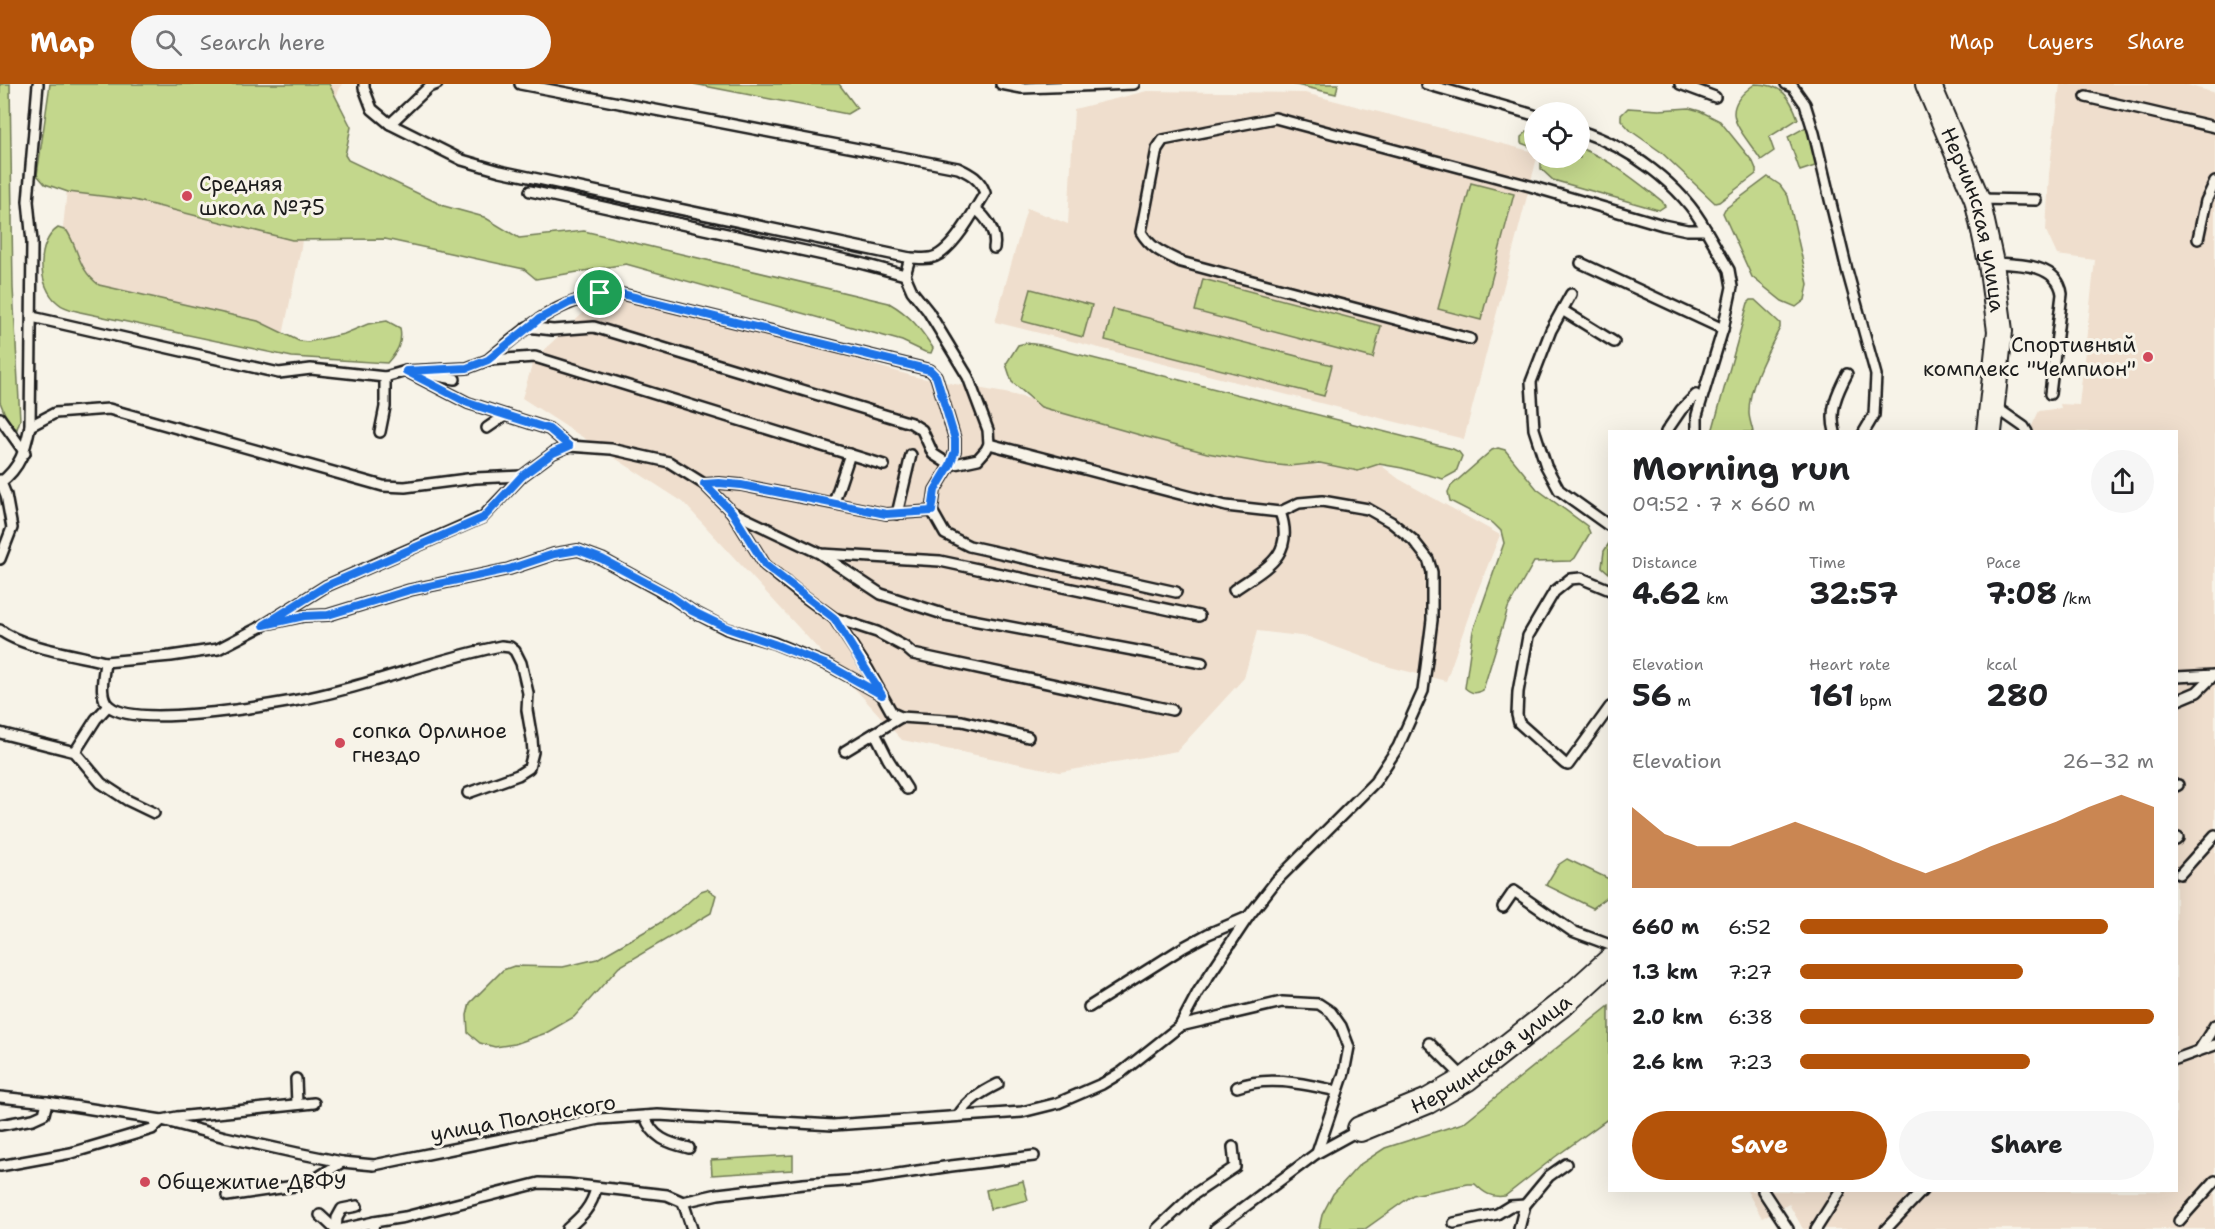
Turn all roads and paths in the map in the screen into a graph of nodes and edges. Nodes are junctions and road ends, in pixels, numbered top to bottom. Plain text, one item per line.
1 (38, 84) edge
2 (364, 84) edge
3 (437, 84) edge
4 (520, 84) edge
5 (1001, 84) edge
6 (1132, 84) edge
7 (1426, 84) edge
8 (1680, 84) edge
9 (1928, 84) edge
10 (1792, 85) edge
11 (1715, 97) dead end
12 (2086, 97) dead end
13 (1524, 112) edge
14 (390, 124) junction
15 (2215, 127) edge
16 (1590, 135) edge
17 (2215, 182) edge
18 (530, 191) dead end
19 (1977, 199) junction
20 (2036, 200) dead end
21 (975, 209) junction
22 (1706, 230) junction
23 (2198, 239) dead end
24 (994, 248) dead end
25 (910, 258) junction
26 (1581, 263) dead end
27 (1990, 263) junction
28 (905, 275) junction
29 (1571, 294) dead end
30 (1562, 310) junction
31 (32, 317) junction
32 (526, 327) junction
33 (1724, 328) junction
34 (1470, 339) dead end
35 (1614, 342) dead end
36 (488, 360) junction
37 (406, 371) junction
38 (1847, 374) dead end
39 (385, 377) junction
40 (455, 378) dead end
41 (2050, 394) dead end
42 (1701, 399) junction
43 (1992, 405) junction
44 (506, 415) junction
45 (0, 418) edge
46 (30, 426) junction
47 (487, 428) dead end
48 (1667, 430) edge
49 (1697, 430) edge
50 (1835, 430) edge
51 (1865, 430) edge
52 (1989, 430) edge
53 (2026, 430) edge
54 (380, 432) dead end
55 (989, 444) junction
56 (569, 446) junction
57 (25, 453) junction
58 (850, 454) junction
59 (911, 455) dead end
60 (884, 465) dead end
61 (950, 465) junction
62 (522, 476) junction
63 (1, 482) edge
64 (704, 484) junction
65 (834, 502) junction
66 (932, 511) junction
67 (732, 512) junction
68 (1280, 512) junction
69 (897, 514) junction
70 (1608, 525) edge
71 (821, 554) junction
72 (0, 559) edge
73 (1234, 590) dead end
74 (1608, 590) edge
75 (1176, 592) dead end
76 (1199, 616) dead end
77 (834, 618) junction
78 (264, 625) junction
79 (0, 630) edge
80 (105, 662) junction
81 (1202, 663) dead end
82 (2215, 675) edge
83 (2178, 678) edge
84 (882, 695) junction
85 (2178, 700) edge
86 (108, 706) junction
87 (1172, 710) dead end
88 (1608, 710) edge
89 (901, 717) junction
90 (0, 733) edge
91 (875, 733) junction
92 (1028, 737) dead end
93 (845, 751) dead end
94 (75, 752) junction
95 (907, 789) dead end
96 (468, 793) dead end
97 (154, 813) dead end
98 (2215, 835) edge
99 (2180, 874) dead end
100 (1503, 907) dead end
101 (1248, 917) junction
102 (1608, 944) edge
103 (1608, 963) edge
104 (1089, 1008) dead end
105 (2215, 1025) edge
106 (1180, 1026) junction
107 (1429, 1043) dead end
108 (2215, 1045) edge
109 (2200, 1050) junction
110 (2178, 1058) edge
111 (296, 1079) dead end
112 (1466, 1079) junction
113 (998, 1084) dead end
114 (1236, 1087) dead end
115 (1337, 1091) junction
116 (0, 1097) edge
117 (47, 1102) junction
118 (314, 1103) dead end
119 (297, 1104) junction
120 (645, 1116) junction
121 (958, 1116) junction
122 (162, 1120) junction
123 (0, 1125) edge
124 (1360, 1129) joint
125 (1233, 1147) dead end
126 (689, 1148) dead end
127 (1317, 1153) junction
128 (1034, 1156) dead end
129 (342, 1162) junction
130 (1566, 1164) dead end
131 (0, 1166) edge
132 (2215, 1181) edge
133 (596, 1188) junction
134 (1764, 1192) edge
135 (1839, 1192) edge
136 (1921, 1192) edge
137 (227, 1196) dead end
138 (683, 1202) junction
139 (1525, 1205) junction
140 (357, 1206) dead end
141 (2179, 1221) dead end
142 (1454, 1223) dead end
143 (373, 1226) edge
144 (322, 1229) edge
145 (336, 1229) edge
146 (343, 1229) edge
147 (567, 1229) edge
148 (692, 1229) edge
149 (1157, 1229) edge
150 (1215, 1229) edge
151 (1519, 1229) edge
152 (1788, 1229) edge
153 (1816, 1229) edge
154 (1886, 1229) edge

1 - 31 lane
2 - 14 lane
3 - 14 lane
4 - 21 lane
5 - 6 lane
7 - 13 lane
8 - 11 lane
9 - 19 street, Нерчинская улица
10 - 51 lane
12 - 15 lane
14 - 25 lane
16 - 22 lane
17 - 23 lane
18 - 28 lane
19 - 20 lane
19 - 27 street, Нерчинская улица
21 - 24 lane
21 - 25 lane
22 - 33 lane
22 - 34 lane
25 - 28 lane
26 - 33 lane
27 - 41 lane
27 - 43 street, Нерчинская улица
28 - 55 lane
29 - 30 lane
30 - 35 lane
30 - 70 lane
31 - 39 lane
31 - 46 lane
32 - 36 lane
32 - 61 lane
32 - 61 lane
33 - 42 lane
36 - 37 lane
36 - 58 lane
37 - 39 lane
37 - 40 lane
37 - 44 lane
38 - 50 lane
39 - 54 lane
42 - 48 lane
42 - 49 lane
43 - 52 street, Нерчинская улица
43 - 53 lane
44 - 47 lane
44 - 56 lane
45 - 57 lane
46 - 57 lane
46 - 62 lane
55 - 61 lane
55 - 68 lane
56 - 62 lane
56 - 64 lane
57 - 63 lane
58 - 60 lane
58 - 65 lane
59 - 69 lane
61 - 66 lane
62 - 78 lane
63 - 72 lane
64 - 65 lane
64 - 67 lane
65 - 69 lane
66 - 69 lane
66 - 75 lane
67 - 71 lane
67 - 77 lane
68 - 73 lane
68 - 101 lane
71 - 76 lane
71 - 81 lane
74 - 88 lane
77 - 84 lane
77 - 87 lane
78 - 80 lane
78 - 84 lane
79 - 80 lane
80 - 86 lane
82 - 83 lane
82 - 85 lane
84 - 89 lane
86 - 94 lane
86 - 96 lane
89 - 91 lane
89 - 92 lane
90 - 94 lane
91 - 93 lane
91 - 95 lane
94 - 97 lane
98 - 99 lane
100 - 102 lane
101 - 104 lane
101 - 106 lane
103 - 112 street, Нерчинская улица
105 - 109 lane
106 - 115 lane
106 - 121 lane, улица Полонского
107 - 112 lane
108 - 109 lane
109 - 110 lane
111 - 119 lane
112 - 124 street, Нерчинская улица
113 - 121 lane
114 - 115 lane
115 - 127 lane
116 - 117 lane, улица Полонского
117 - 122 lane, улица Полонского
117 - 123 lane
118 - 119 lane
119 - 122 lane
120 - 121 lane, улица Полонского
120 - 126 lane
120 - 129 lane, улица Полонского
122 - 129 lane, улица Полонского
122 - 131 lane
124 - 127 lane
125 - 149 lane
127 - 150 lane
128 - 138 lane
129 - 137 lane
130 - 139 lane
132 - 141 lane
133 - 138 lane
133 - 143 lane
133 - 147 lane
134 - 152 lane
135 - 153 lane
136 - 154 lane
138 - 148 lane
139 - 142 lane
139 - 151 lane
140 - 145 lane
143 - 146 lane
144 - 145 lane

